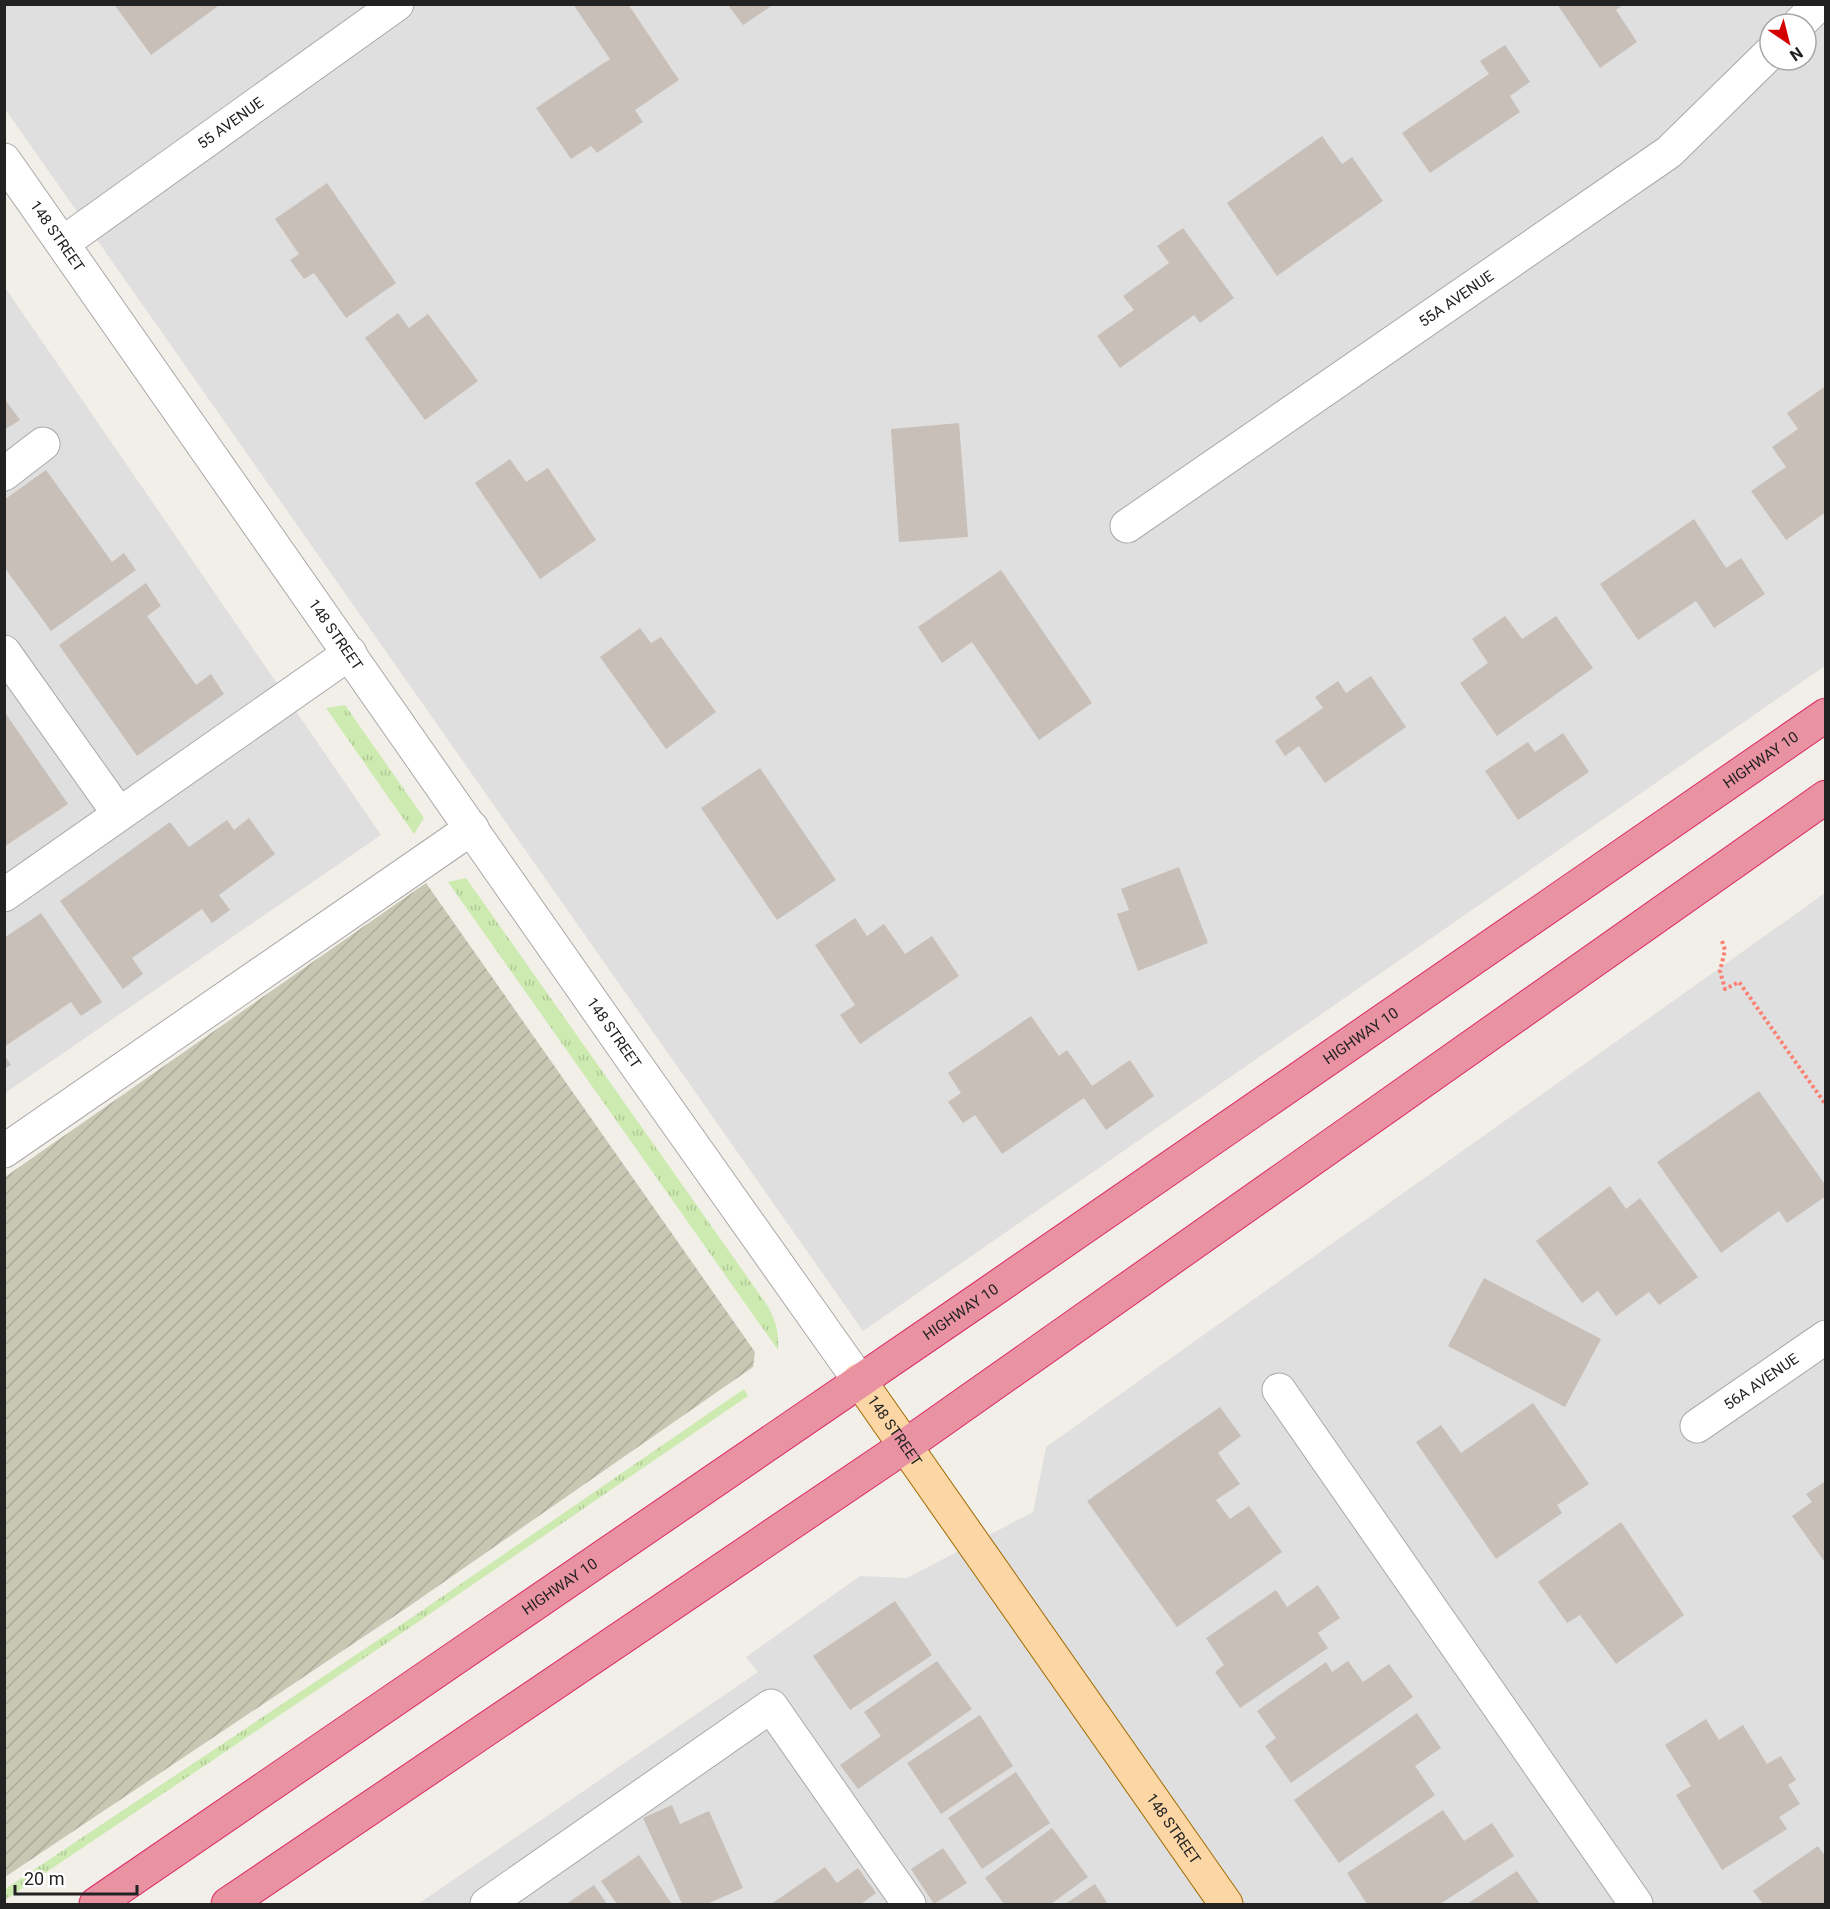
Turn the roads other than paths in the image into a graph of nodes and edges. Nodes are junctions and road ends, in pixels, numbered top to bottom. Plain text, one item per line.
1 (397, 4) edge
2 (1758, 65) edge
3 (4, 160) edge
4 (63, 243) junction
5 (43, 444) dead end
6 (4, 474) edge
7 (1127, 526) dead end
8 (4, 652) edge
9 (350, 653) junction
10 (1826, 715) edge
11 (1826, 797) edge
12 (119, 814) junction
13 (472, 828) junction
14 (4, 895) edge
15 (4, 1152) edge
16 (1826, 1337) edge
17 (859, 1380) junction
18 (1279, 1390) dead end
19 (1697, 1426) dead end
20 (905, 1446) junction
21 (96, 1905) edge
22 (228, 1905) edge
23 (487, 1905) edge
24 (909, 1905) edge
25 (1226, 1905) edge
26 (1636, 1905) edge

1 - 4 street, 55 AVENUE
2 - 7 street, 55A AVENUE
3 - 4 street, 148 STREET
4 - 9 street, 148 STREET
5 - 6 street
8 - 12 street
9 - 12 street
9 - 13 street, 148 STREET
10 - 17 highway, HIGHWAY 10
11 - 20 highway
12 - 14 street
13 - 15 street
13 - 17 street, 148 STREET
16 - 19 street, 56A AVENUE
17 - 20 main road, 148 STREET
17 - 21 highway, HIGHWAY 10
18 - 26 street
20 - 22 highway
20 - 25 main road, 148 STREET
23 - 24 street

